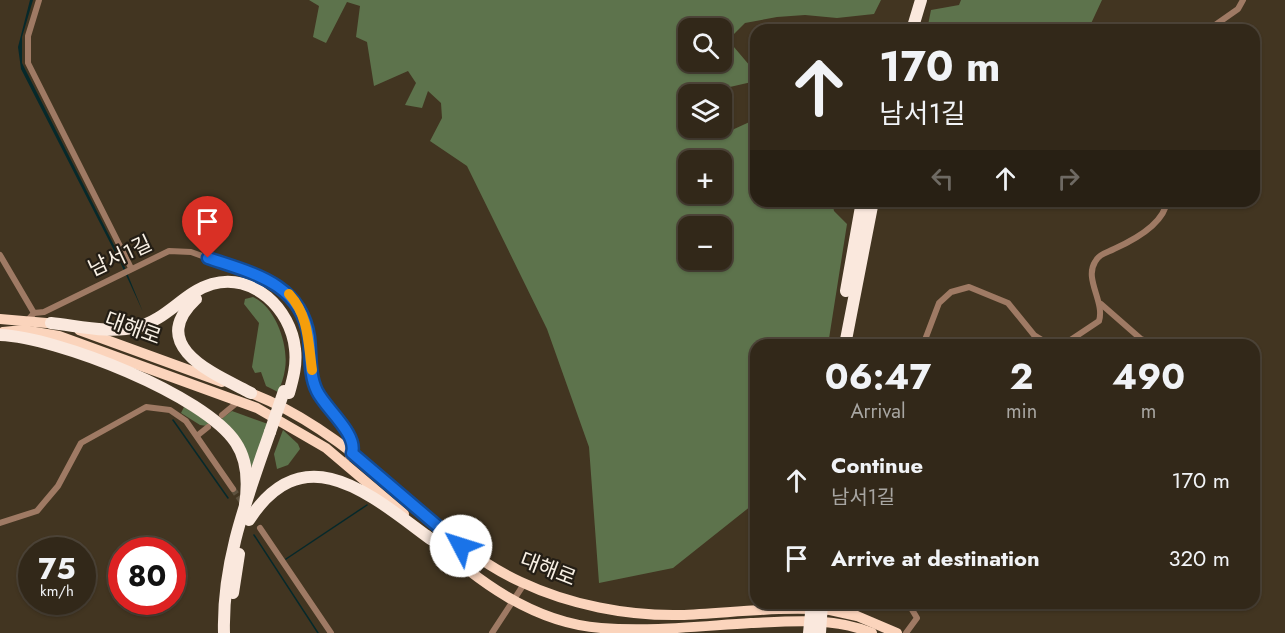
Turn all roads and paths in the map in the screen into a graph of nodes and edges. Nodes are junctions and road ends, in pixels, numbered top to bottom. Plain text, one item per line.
1 (39, 0) edge
2 (913, 0) edge
3 (921, 0) edge
4 (1243, 0) edge
5 (906, 24) edge
6 (914, 24) edge
7 (1217, 24) edge
8 (861, 207) edge
9 (872, 207) edge
10 (1165, 207) edge
11 (0, 255) edge
12 (130, 268) junction
13 (1100, 304) junction
14 (31, 316) junction
15 (0, 319) edge
16 (51, 323) junction
17 (0, 334) edge
18 (838, 339) edge
19 (846, 339) edge
20 (925, 339) edge
21 (1040, 339) edge
22 (1072, 339) edge
23 (1141, 339) edge
24 (286, 392) junction
25 (251, 393) junction
26 (239, 401) junction
27 (222, 415) dead end
28 (208, 427) dead end
29 (273, 433) junction
30 (198, 435) junction
31 (352, 453) junction
32 (345, 462) junction
33 (233, 489) tunnel mouth
34 (245, 505) junction
35 (249, 520) junction
36 (0, 523) edge
37 (260, 528) dead end
38 (432, 540) junction
39 (485, 562) junction
40 (478, 578) junction
41 (524, 584) junction
42 (563, 597) junction
43 (515, 601) junction
44 (811, 609) edge
45 (822, 609) edge
46 (912, 609) edge
47 (549, 615) junction
48 (224, 633) edge
49 (232, 633) edge
50 (331, 633) edge
51 (492, 633) edge
52 (809, 633) edge
53 (820, 633) edge
54 (872, 633) edge
55 (897, 633) edge
56 (906, 633) edge

1 - 12 street
2 - 5 highway
3 - 6 highway
4 - 7 street
8 - 18 highway
9 - 19 highway
10 - 13 street
11 - 14 street
12 - 14 street, 남서1길
12 - 31 street, 남서1길
13 - 22 street
13 - 23 street
14 - 15 highway, 대해로
14 - 16 highway, 대해로
16 - 24 highway
16 - 25 highway, 대해로
17 - 26 highway, 대해로
17 - 34 highway
20 - 21 street
24 - 25 highway
24 - 29 highway, bridge
25 - 31 highway, 대해로
26 - 27 street
26 - 32 highway, 대해로
28 - 30 street
29 - 34 highway
29 - 35 highway
30 - 33 street
30 - 36 street
31 - 32 street
31 - 39 highway, 대해로
32 - 38 highway, 대해로
34 - 48 highway
35 - 38 highway
35 - 49 highway
37 - 50 street
38 - 40 highway, 대해로
39 - 40 highway
39 - 41 highway, 대해로
40 - 43 highway, 대해로
41 - 42 highway, 대해로
41 - 43 street
42 - 47 highway
42 - 55 highway, 대해로
43 - 47 highway, 대해로
43 - 51 street
44 - 52 highway, bridge
45 - 53 highway, bridge
46 - 56 street
47 - 54 highway, 대해로

